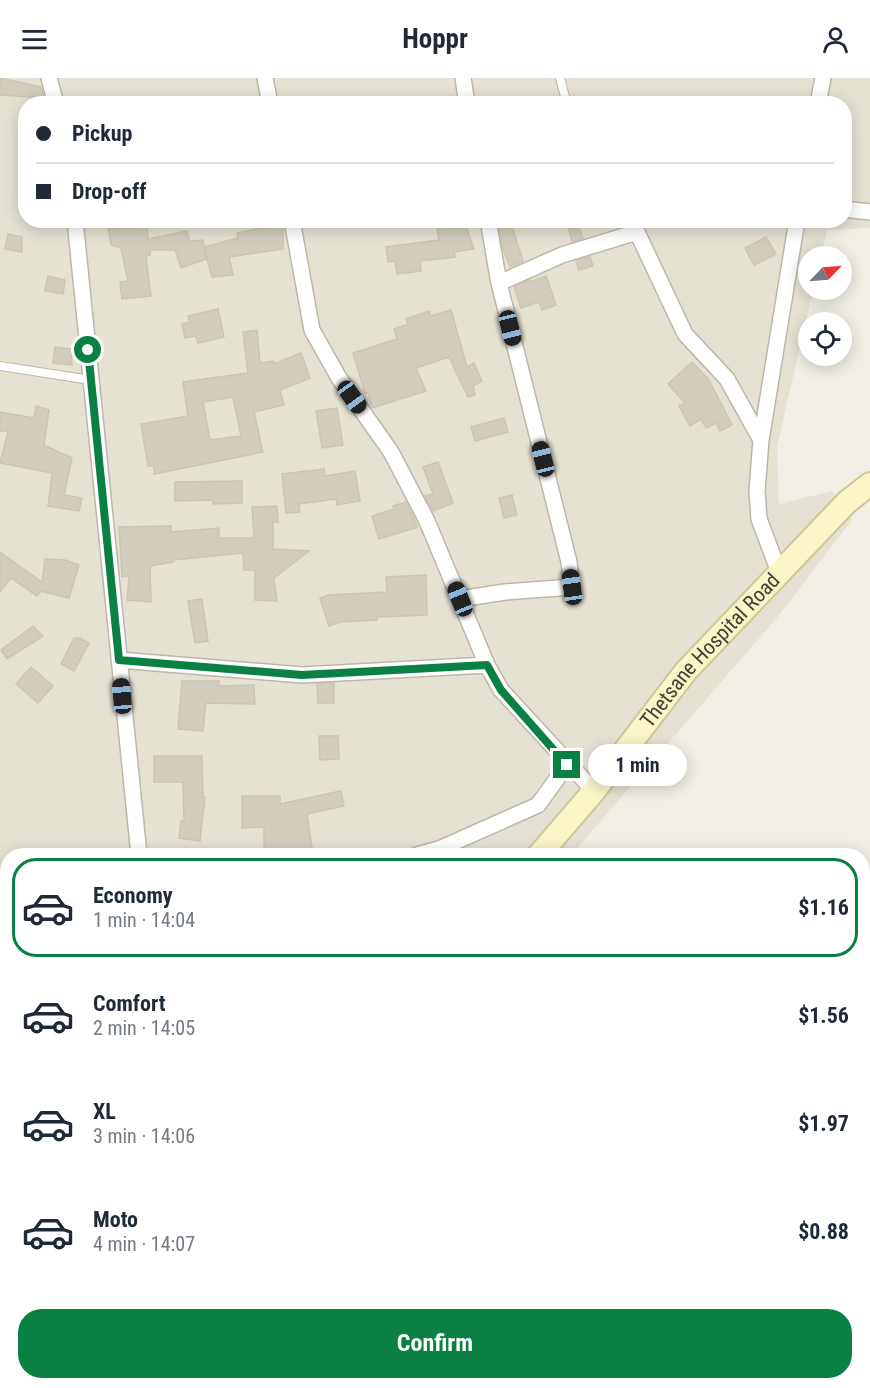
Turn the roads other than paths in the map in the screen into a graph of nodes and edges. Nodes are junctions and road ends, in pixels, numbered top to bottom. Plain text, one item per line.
1 (49, 78) edge
2 (265, 78) edge
3 (463, 78) edge
4 (560, 78) edge
5 (823, 78) edge
6 (54, 96) edge
7 (268, 96) edge
8 (466, 96) edge
9 (565, 96) edge
10 (820, 96) edge
11 (852, 210) edge
12 (870, 212) edge
13 (76, 228) edge
14 (293, 228) edge
15 (489, 228) edge
16 (796, 228) edge
17 (499, 283) junction
18 (0, 366) edge
19 (91, 380) junction
20 (761, 440) junction
21 (870, 484) edge
22 (779, 572) junction
23 (460, 599) junction
24 (119, 660) junction
25 (487, 665) junction
26 (567, 765) junction
27 (594, 791) junction
28 (138, 848) edge
29 (441, 848) edge
30 (545, 848) edge

1 - 6 street
2 - 7 street
3 - 8 street
4 - 9 lane
5 - 10 street
11 - 12 street
13 - 19 street
14 - 23 street
15 - 17 street
16 - 20 street
17 - 20 street
17 - 23 street
18 - 19 lane
19 - 24 street
20 - 22 street
21 - 22 main road, Thetsane Hospital Road
22 - 27 main road, Thetsane Hospital Road
23 - 25 street
24 - 25 street
24 - 28 street
25 - 26 street
26 - 27 street
26 - 29 street
27 - 30 main road, Thetsane Hospital Road

